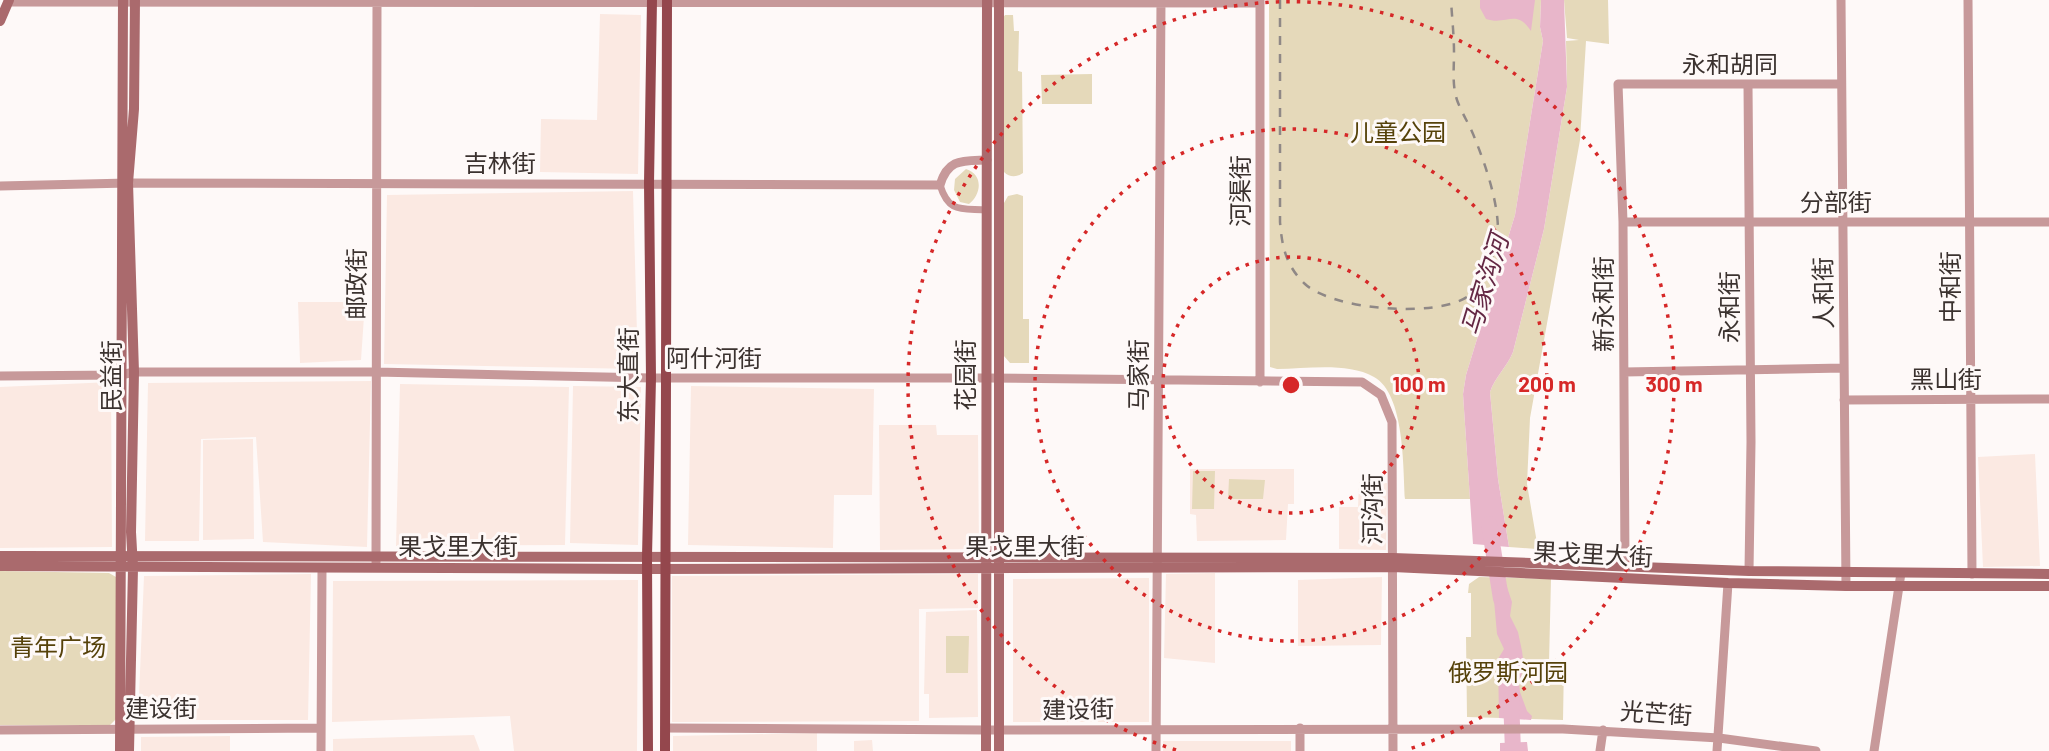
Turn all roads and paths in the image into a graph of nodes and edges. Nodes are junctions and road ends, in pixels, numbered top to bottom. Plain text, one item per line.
1 (1841, 0) edge
2 (1968, 0) edge
3 (9, 1) edge
4 (129, 1) edge
5 (377, 1) edge
6 (652, 1) edge
7 (667, 1) edge
8 (778, 1) edge
9 (988, 1) edge
10 (999, 1) edge
11 (1161, 1) edge
12 (1260, 2) edge
13 (0, 21) edge
14 (1618, 84) joint
15 (1842, 84) junction
16 (1748, 85) junction
17 (987, 160) junction
18 (125, 183) junction
19 (377, 183) junction
20 (649, 183) junction
21 (666, 183) junction
22 (940, 185) junction
23 (0, 186) edge
24 (987, 210) junction
25 (1970, 221) junction
26 (1623, 222) junction
27 (1748, 222) junction
28 (1843, 222) junction
29 (2049, 222) edge
30 (1844, 369) junction
31 (1749, 371) junction
32 (134, 372) junction
33 (376, 372) junction
34 (1624, 372) junction
35 (121, 374) junction
36 (0, 376) edge
37 (665, 378) junction
38 (987, 378) junction
39 (999, 378) junction
40 (651, 379) junction
41 (1158, 380) junction
42 (1260, 382) junction
43 (1971, 399) junction
44 (2049, 399) edge
45 (1844, 400) junction
46 (0, 556) edge
47 (376, 556) junction
48 (121, 562) junction
49 (133, 562) junction
50 (1157, 562) junction
51 (648, 563) junction
52 (665, 563) junction
53 (986, 563) junction
54 (999, 563) junction
55 (1393, 563) junction
56 (1471, 565) junction
57 (0, 566) edge
58 (1625, 566) junction
59 (376, 568) junction
60 (322, 569) junction
61 (1749, 571) junction
62 (1846, 572) junction
63 (1901, 573) junction
64 (1972, 574) junction
65 (2049, 574) edge
66 (1728, 583) junction
67 (1846, 586) junction
68 (1901, 586) junction
69 (2049, 586) edge
70 (665, 727) junction
71 (125, 728) junction
72 (321, 728) junction
73 (1156, 728) junction
74 (1300, 728) junction
75 (1393, 729) junction
76 (1492, 729) joint
77 (0, 730) edge
78 (986, 730) junction
79 (999, 730) junction
80 (1604, 730) junction
81 (1719, 738) junction
82 (120, 751) edge
83 (129, 751) edge
84 (321, 751) edge
85 (648, 751) edge
86 (664, 751) edge
87 (986, 751) edge
88 (999, 751) edge
89 (1156, 751) edge
90 (1300, 751) edge
91 (1393, 751) edge
92 (1600, 751) edge
93 (1717, 751) edge
94 (1816, 751) edge
95 (1874, 751) edge

1 - 15 street, 人和街
2 - 25 street, 中和街
3 - 4 street
3 - 13 main road
4 - 5 street
4 - 18 main road, 民益街
5 - 6 street
5 - 19 street, 邮政街
6 - 7 street
6 - 20 main road, 东大直街
7 - 8 street
7 - 21 main road, 东大直街
8 - 9 street
9 - 10 street
9 - 17 main road, 花园街
10 - 11 street
10 - 39 main road, 花园街
11 - 12 street
11 - 41 street, 马家街
12 - 42 street, 河渠街
14 - 16 street, 永和胡同
14 - 26 street, 新永和街
15 - 16 street, 永和胡同
15 - 28 street, 人和街
16 - 27 street, 永和街
17 - 22 street
17 - 24 main road, 花园街
18 - 19 street, 吉林街
18 - 23 street, 吉林街
18 - 32 main road, 民益街
18 - 35 main road, 民益街
19 - 20 street, 吉林街
19 - 33 street, 邮政街
20 - 21 street, 吉林街
20 - 40 main road, 东大直街
21 - 22 street, 吉林街
21 - 37 main road, 东大直街
22 - 24 street
24 - 38 main road, 花园街
25 - 28 street, 分部街
25 - 29 street, 分部街
25 - 43 street, 中和街
26 - 27 street, 分部街
26 - 34 street, 新永和街
27 - 28 street, 分部街
27 - 31 street, 永和街
28 - 30 street, 人和街
30 - 31 street
30 - 45 street, 人和街
31 - 34 street
31 - 61 street, 永和街
32 - 33 street, 阿什河街
32 - 35 street, 阿什河街
32 - 49 main road, 民益街
33 - 40 street, 阿什河街
33 - 47 street, 邮政街
34 - 58 street, 新永和街
35 - 36 street, 阿什河街
35 - 48 main road, 民益街
37 - 38 street, 阿什河街
37 - 40 street, 阿什河街
37 - 52 main road, 东大直街
38 - 39 street, 阿什河街
38 - 53 main road, 花园街
39 - 41 street, 阿什河街
39 - 54 main road, 花园街
40 - 51 main road, 东大直街
41 - 42 street, 阿什河街
41 - 50 street, 马家街
42 - 55 street, 河沟街
43 - 44 street, 黑山街
43 - 45 street, 黑山街
43 - 64 street, 中和街
45 - 62 street, 人和街
46 - 48 main road, 果戈里大街
47 - 49 main road, 果戈里大街
47 - 51 main road, 果戈里大街
47 - 59 street, 邮政街
48 - 49 main road, 果戈里大街
48 - 57 main road, 果戈里大街
48 - 71 main road, 民益街
49 - 60 main road, 果戈里大街
49 - 71 main road, 民益街
50 - 54 main road, 果戈里大街
50 - 55 main road, 果戈里大街
50 - 73 street, 马家街
51 - 52 main road, 果戈里大街
51 - 59 main road, 果戈里大街
51 - 85 main road, 东大直街
52 - 53 main road, 果戈里大街
52 - 70 main road, 东大直街
53 - 54 main road, 果戈里大街
53 - 78 main road, 花园街
54 - 79 main road, 花园街
55 - 56 main road, 果戈里大街
55 - 75 street, 河沟街
56 - 58 main road, 果戈里大街
56 - 66 main road, 果戈里大街
58 - 61 main road, 果戈里大街
59 - 60 main road, 果戈里大街
60 - 72 street
61 - 62 main road, 果戈里大街
62 - 63 main road, 果戈里大街
62 - 67 street, 人和街
63 - 64 main road, 果戈里大街
63 - 68 street
64 - 65 main road, 果戈里大街
66 - 67 main road, 果戈里大街
66 - 81 street
67 - 68 main road, 果戈里大街
68 - 69 main road, 果戈里大街
68 - 95 street
70 - 78 street, 建设街
70 - 86 main road, 东大直街
71 - 72 street, 建设街
71 - 77 street, 建设街
71 - 82 main road, 民益街
71 - 83 main road, 民益街
72 - 84 street
73 - 74 street, 建设街
73 - 79 street, 建设街
73 - 89 street, 马家街
74 - 75 street, 建设街
74 - 90 street
75 - 76 street, 建设街
75 - 91 street, 河沟街
76 - 80 street, 光芒街
78 - 79 street, 建设街
78 - 87 main road, 花园街
79 - 88 main road, 花园街
80 - 81 street, 光芒街
80 - 92 street
81 - 93 street
81 - 94 street, 光芒街

